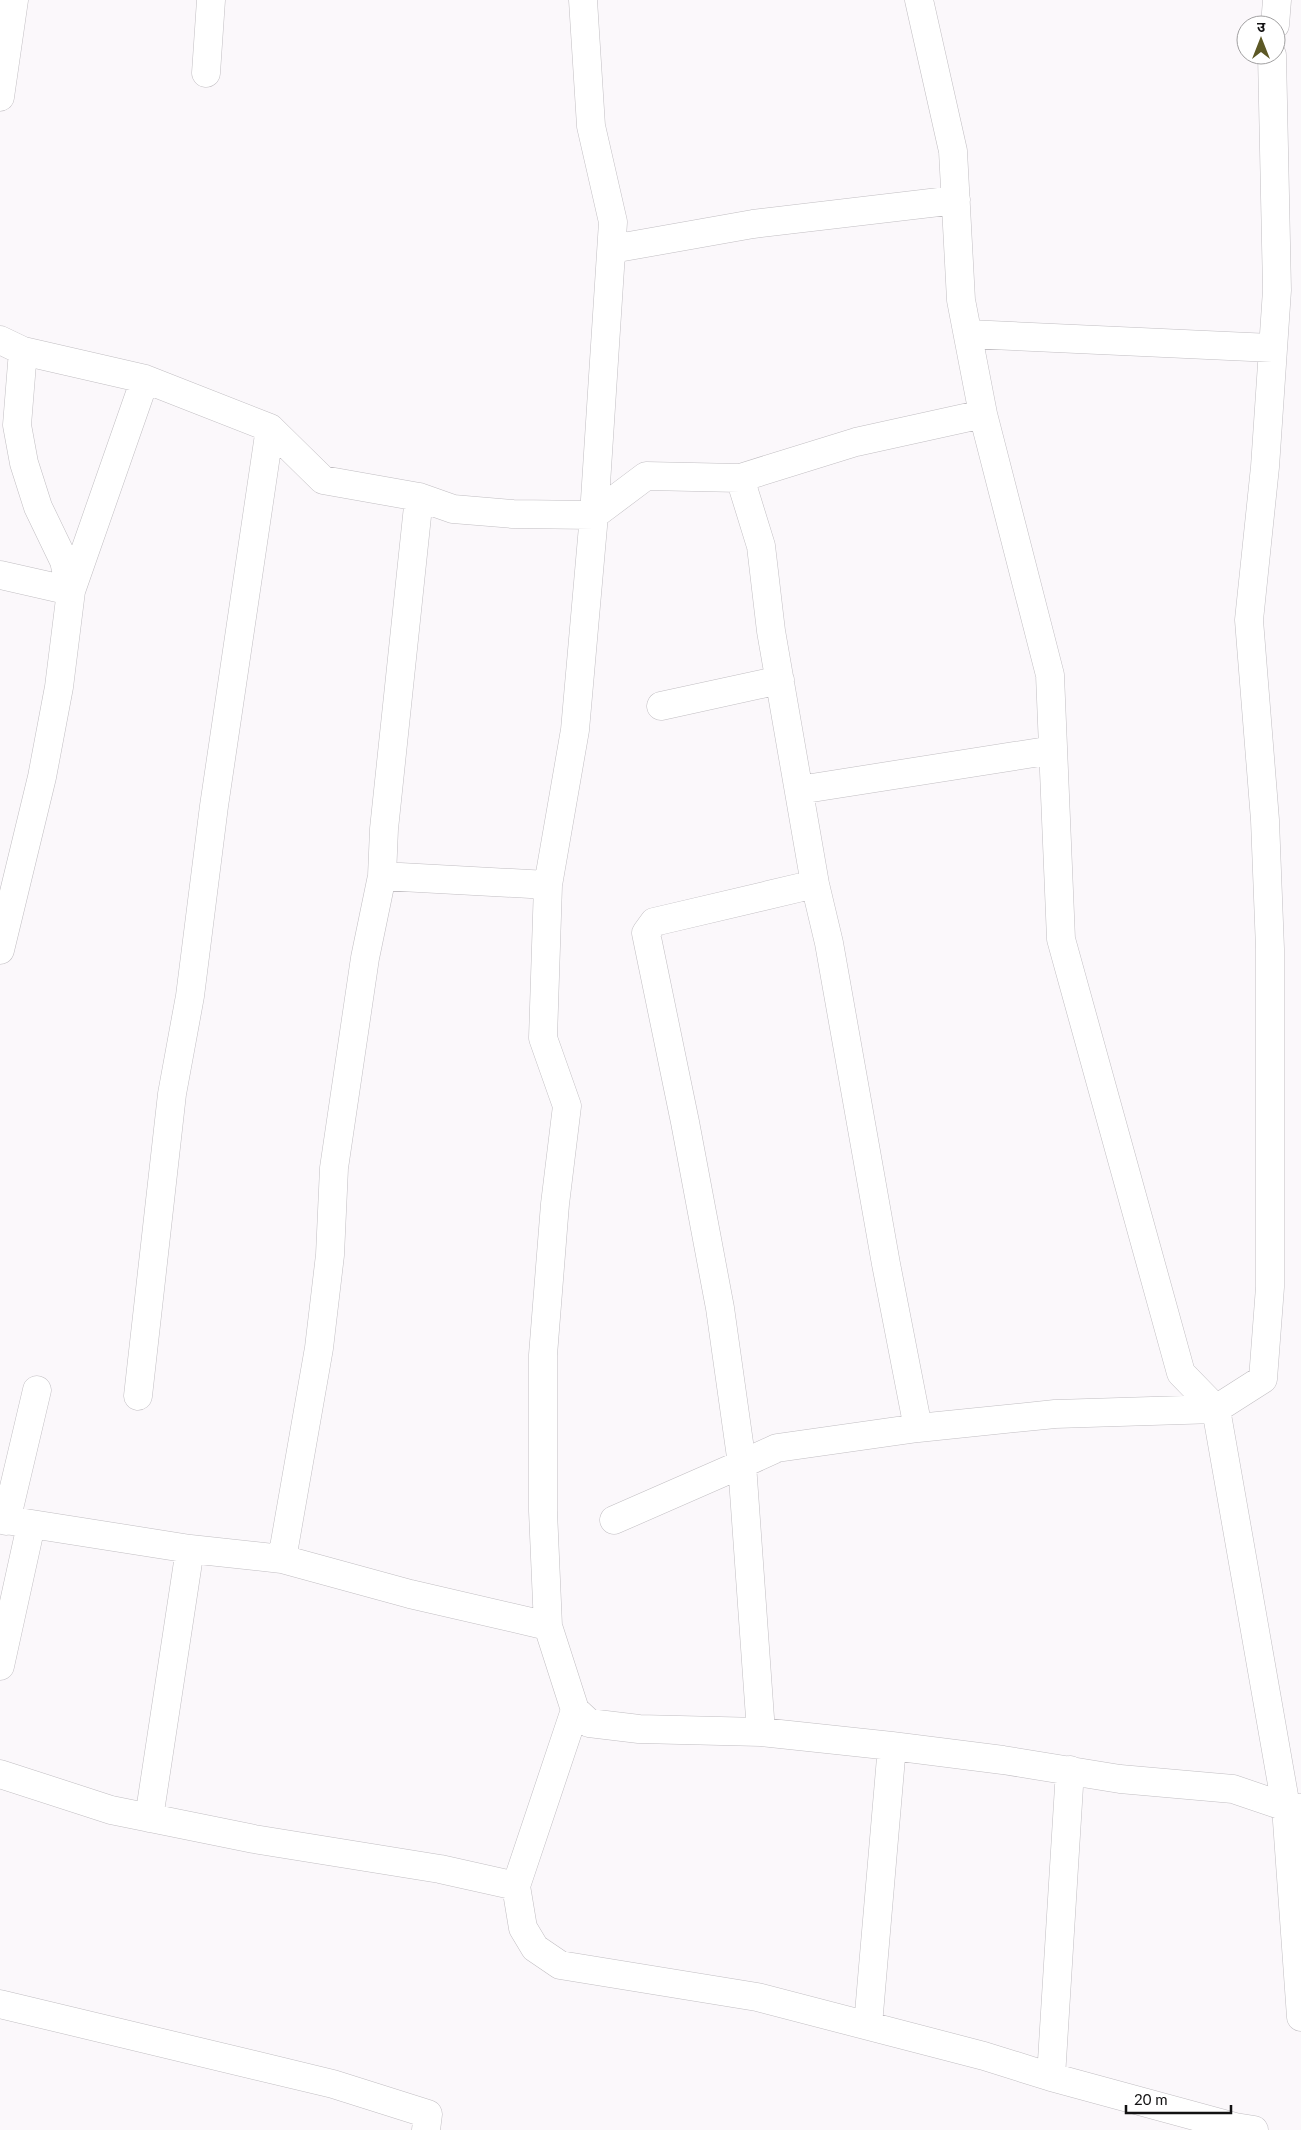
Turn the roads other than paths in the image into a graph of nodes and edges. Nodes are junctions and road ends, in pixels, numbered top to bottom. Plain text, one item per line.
1 (14, 0) edge
2 (212, 0) edge
3 (583, 0) edge
4 (919, 0) edge
5 (1277, 0) edge
6 (1276, 15) edge
7 (1272, 65) edge
8 (206, 73) dead end
9 (0, 97) edge
10 (956, 200) junction
11 (612, 249) junction
12 (968, 334) junction
13 (11, 346) edge
14 (1273, 348) junction
15 (145, 379) junction
16 (984, 414) junction
17 (270, 428) junction
18 (740, 478) junction
19 (419, 497) junction
20 (594, 515) junction
21 (0, 575) edge
22 (71, 591) junction
23 (780, 680) junction
24 (661, 706) dead end
25 (1053, 750) junction
26 (799, 790) junction
27 (382, 876) junction
28 (815, 884) junction
29 (548, 885) junction
30 (0, 950) edge
31 (37, 1390) dead end
32 (138, 1396) dead end
33 (1216, 1409) junction
34 (918, 1428) junction
35 (742, 1464) junction
36 (614, 1520) dead end
37 (13, 1522) edge
38 (190, 1549) junction
39 (282, 1559) junction
40 (548, 1626) junction
41 (0, 1666) edge
42 (574, 1710) junction
43 (761, 1732) junction
44 (892, 1746) junction
45 (1070, 1770) junction
46 (0, 1774) edge
47 (1294, 1808) edge
48 (149, 1818) junction
49 (516, 1886) junction
50 (0, 2004) edge
51 (1301, 2017) edge
52 (868, 2025) junction
53 (1051, 2077) junction
54 (426, 2130) edge
55 (1254, 2130) edge

1 - 9 street
2 - 8 street
3 - 11 street
4 - 10 street
5 - 6 street
7 - 14 street
10 - 11 street
10 - 12 street
11 - 20 street
12 - 14 street
12 - 16 street
13 - 15 street
13 - 22 street
14 - 33 street
15 - 17 street
15 - 22 street
16 - 18 street
16 - 25 street
17 - 19 street
17 - 32 street
18 - 20 street
18 - 23 street
19 - 20 street
19 - 27 street
20 - 29 street
21 - 22 street
22 - 30 street
23 - 24 street
23 - 26 street
25 - 26 street
25 - 33 street
26 - 28 street
27 - 29 street
27 - 39 street
28 - 34 street
28 - 35 street
29 - 40 street
31 - 37 street
33 - 34 street
33 - 47 street
34 - 35 street
35 - 36 street
35 - 43 street
37 - 38 street
37 - 41 street
38 - 39 street
38 - 48 street
39 - 40 street
40 - 42 street
42 - 43 street
42 - 49 street
43 - 44 street
44 - 45 street
44 - 52 street
45 - 47 street
45 - 53 street
46 - 48 street
47 - 51 street
48 - 49 street
49 - 52 street
50 - 54 street
52 - 53 street
53 - 55 street

